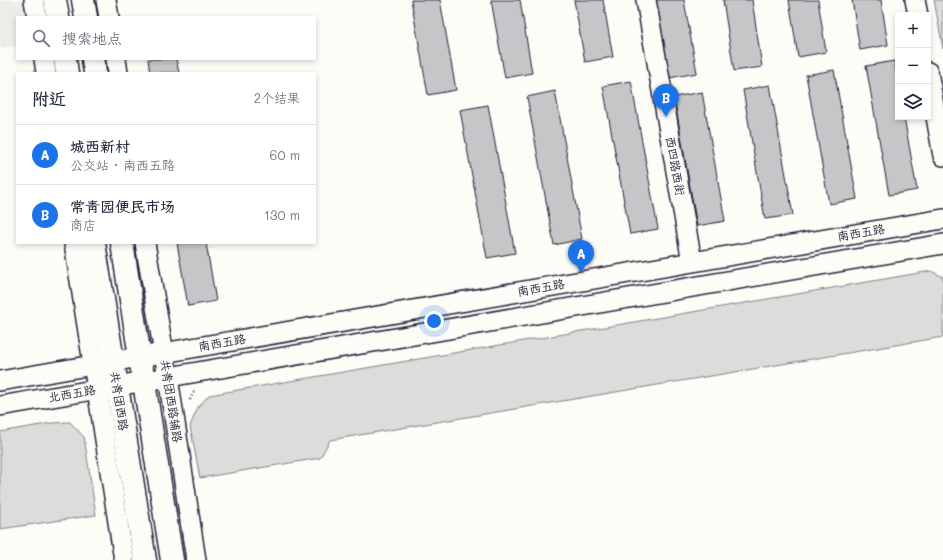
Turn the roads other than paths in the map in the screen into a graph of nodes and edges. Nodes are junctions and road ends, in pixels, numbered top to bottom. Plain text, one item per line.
1 (34, 0) edge
2 (55, 0) edge
3 (83, 0) edge
4 (106, 0) edge
5 (646, 0) edge
6 (915, 0) edge
7 (917, 12) edge
8 (37, 16) edge
9 (58, 16) edge
10 (86, 16) edge
11 (109, 16) edge
12 (44, 60) edge
13 (65, 60) edge
14 (93, 60) edge
15 (116, 60) edge
16 (46, 72) edge
17 (67, 72) edge
18 (95, 72) edge
19 (118, 72) edge
20 (930, 84) edge
21 (943, 156) edge
22 (943, 219) edge
23 (74, 244) edge
24 (94, 244) edge
25 (122, 244) edge
26 (146, 244) edge
27 (943, 244) edge
28 (692, 262) junction
29 (163, 353) junction
30 (140, 357) junction
31 (103, 363) junction
32 (168, 377) junction
33 (0, 381) edge
34 (144, 382) junction
35 (107, 388) junction
36 (0, 406) edge
37 (124, 560) edge
38 (145, 560) edge
39 (172, 560) edge
40 (196, 560) edge

1 - 8 street
2 - 9 main road
3 - 10 main road
4 - 11 street
5 - 28 street, 西四路西街
6 - 7 street
12 - 16 street
13 - 17 main road
14 - 18 main road
15 - 19 street
20 - 21 street
22 - 28 street, 南西五路
23 - 31 street
24 - 31 main road, 共青团西路
25 - 30 main road
26 - 29 street, 共青团西路辅路
27 - 32 street, 南西五路
28 - 29 street, 南西五路
29 - 30 street, 南西五路
29 - 32 street, 共青团西路辅路
30 - 31 street, 北西五路
30 - 34 main road
31 - 33 street, 北西五路
31 - 35 main road, 共青团西路
32 - 34 street, 南西五路
32 - 40 street, 共青团西路辅路
34 - 35 street, 北西五路
34 - 39 main road
35 - 36 street, 北西五路
35 - 37 street
35 - 38 main road, 共青团西路

